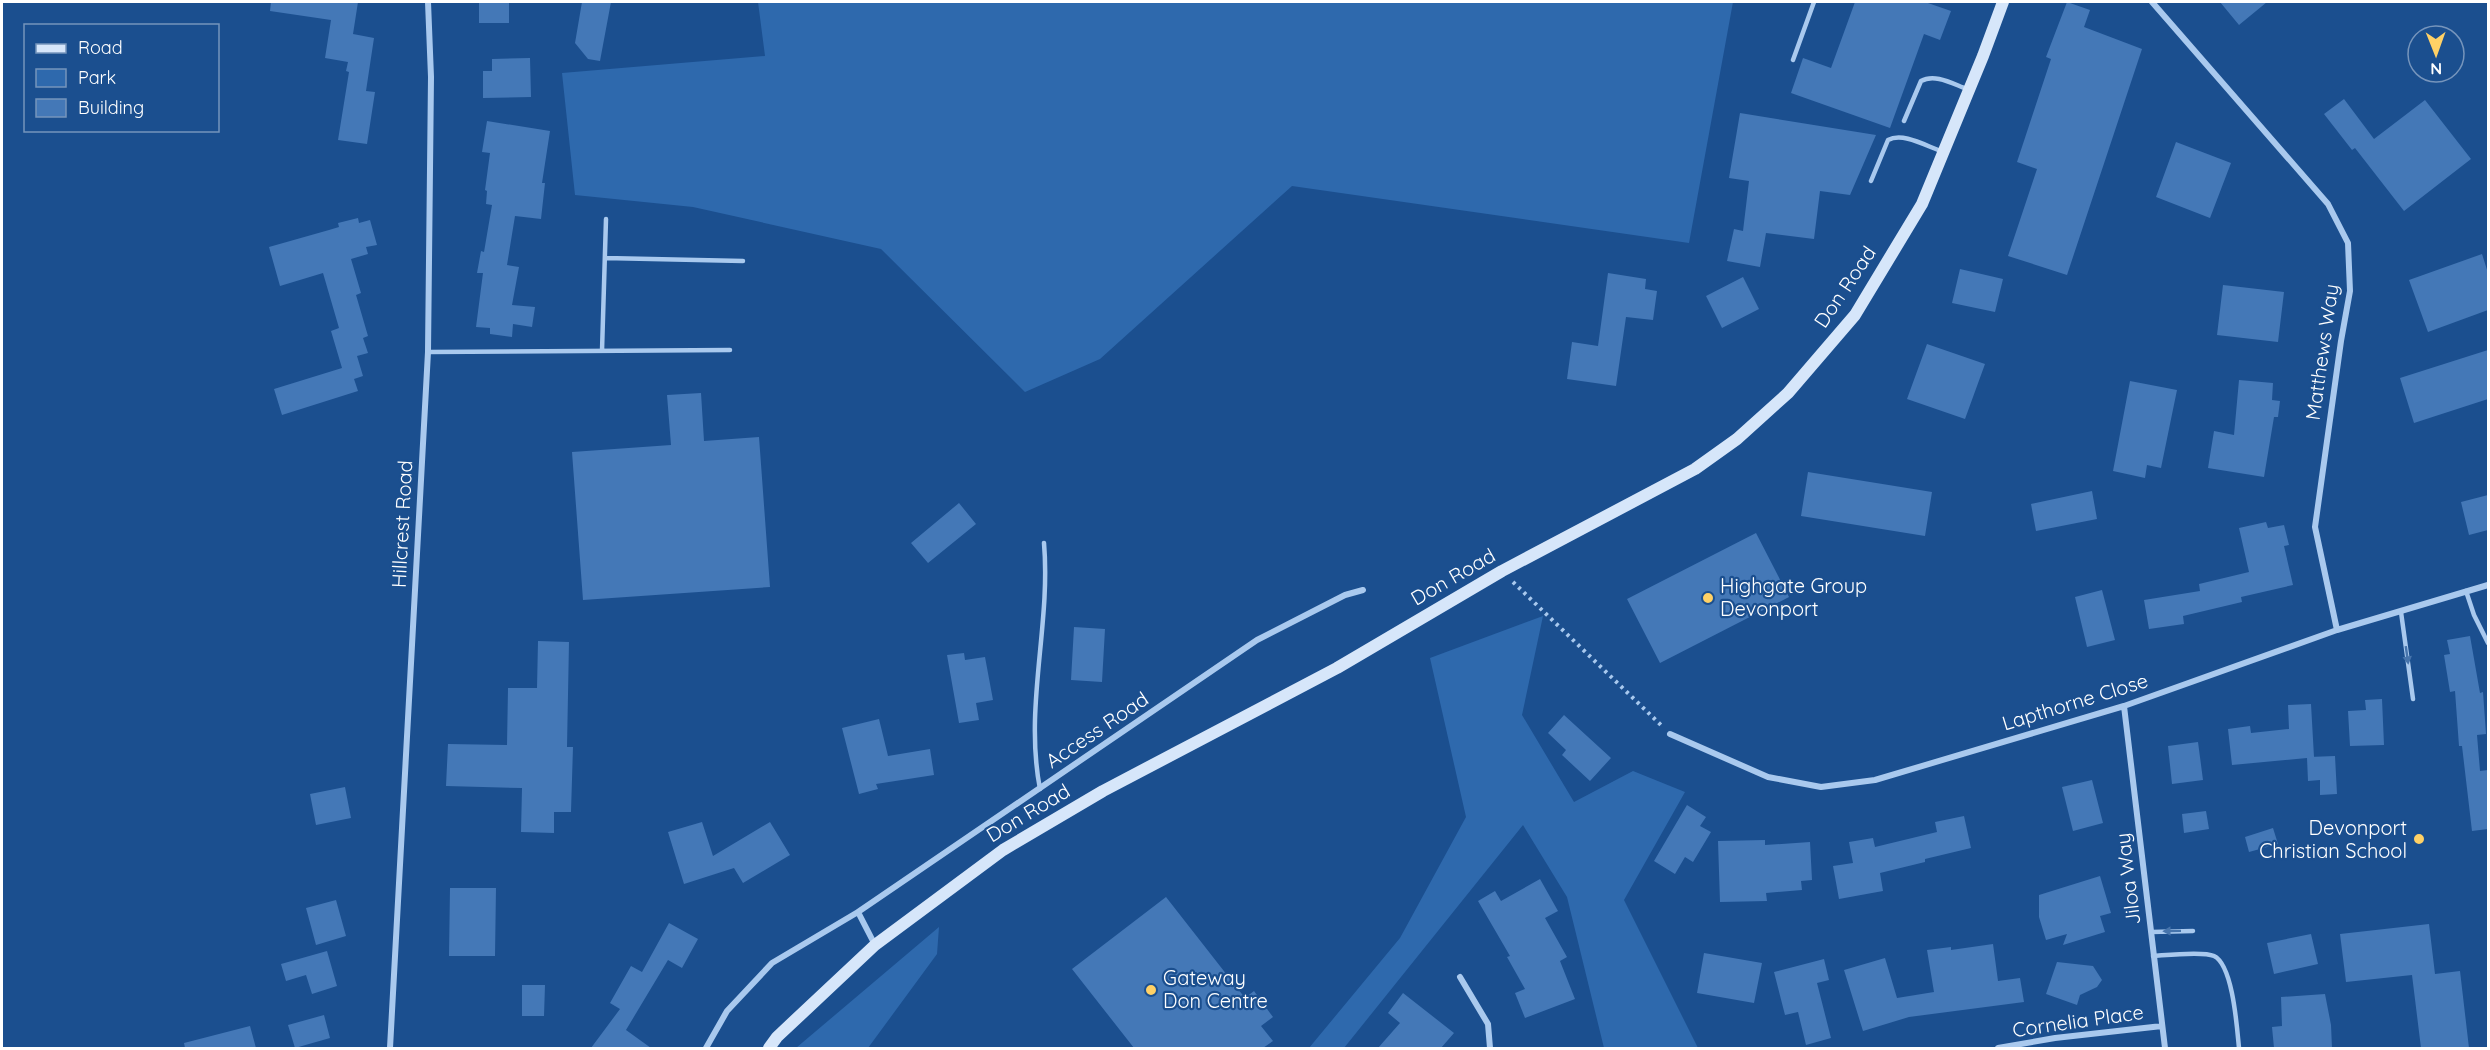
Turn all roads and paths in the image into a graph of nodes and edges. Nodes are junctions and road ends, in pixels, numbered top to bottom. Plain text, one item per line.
1 (428, 2) edge
2 (1814, 2) edge
3 (2003, 2) edge
4 (2152, 2) edge
5 (1793, 60) dead end
6 (1969, 90) junction
7 (1904, 121) dead end
8 (1943, 152) junction
9 (1871, 181) dead end
10 (606, 219) dead end
11 (604, 258) junction
12 (743, 261) dead end
13 (730, 350) dead end
14 (602, 351) junction
15 (428, 352) junction
16 (1044, 543) dead end
17 (1502, 571) junction
18 (2488, 585) edge
19 (1363, 590) dead end
20 (2466, 591) junction
21 (2401, 612) junction
22 (2337, 630) junction
23 (2488, 644) edge
24 (2413, 699) dead end
25 (2124, 706) junction
26 (1670, 734) joint
27 (1040, 789) junction
28 (858, 912) junction
29 (2193, 931) dead end
30 (2151, 932) junction
31 (875, 945) junction
32 (2153, 956) junction
33 (1460, 977) dead end
34 (2162, 1026) junction
35 (390, 1048) edge
36 (706, 1048) edge
37 (769, 1048) edge
38 (1490, 1048) edge
39 (1998, 1048) edge
40 (2165, 1048) edge
41 (2239, 1048) edge

1 - 15 street, Hillcrest Road
2 - 5 lane
3 - 6 main road, Don Road
4 - 22 street, Matthews Way
6 - 7 lane
6 - 8 main road, Don Road
8 - 9 lane
8 - 17 main road, Don Road
10 - 11 lane
11 - 12 lane
11 - 14 lane
13 - 14 lane
14 - 15 lane
15 - 35 street, Hillcrest Road
16 - 27 lane
17 - 26 path
17 - 31 main road, Don Road
18 - 20 street, Lapthorne Close
19 - 27 street, Access Road
20 - 21 street, Lapthorne Close
20 - 23 lane
21 - 22 street, Lapthorne Close
21 -> 24 lane
22 - 25 street, Lapthorne Close
25 - 26 street, Lapthorne Close
25 - 30 street, Jiloa Way
27 - 28 street, Access Road
28 - 31 street
28 - 36 street, Access Road
29 -> 30 lane
30 - 32 street, Jiloa Way
31 - 37 main road, Don Road
32 - 34 street, Jiloa Way
32 - 41 lane
33 - 38 street
34 - 39 street, Cornelia Place
34 - 40 street, Jiloa Way

